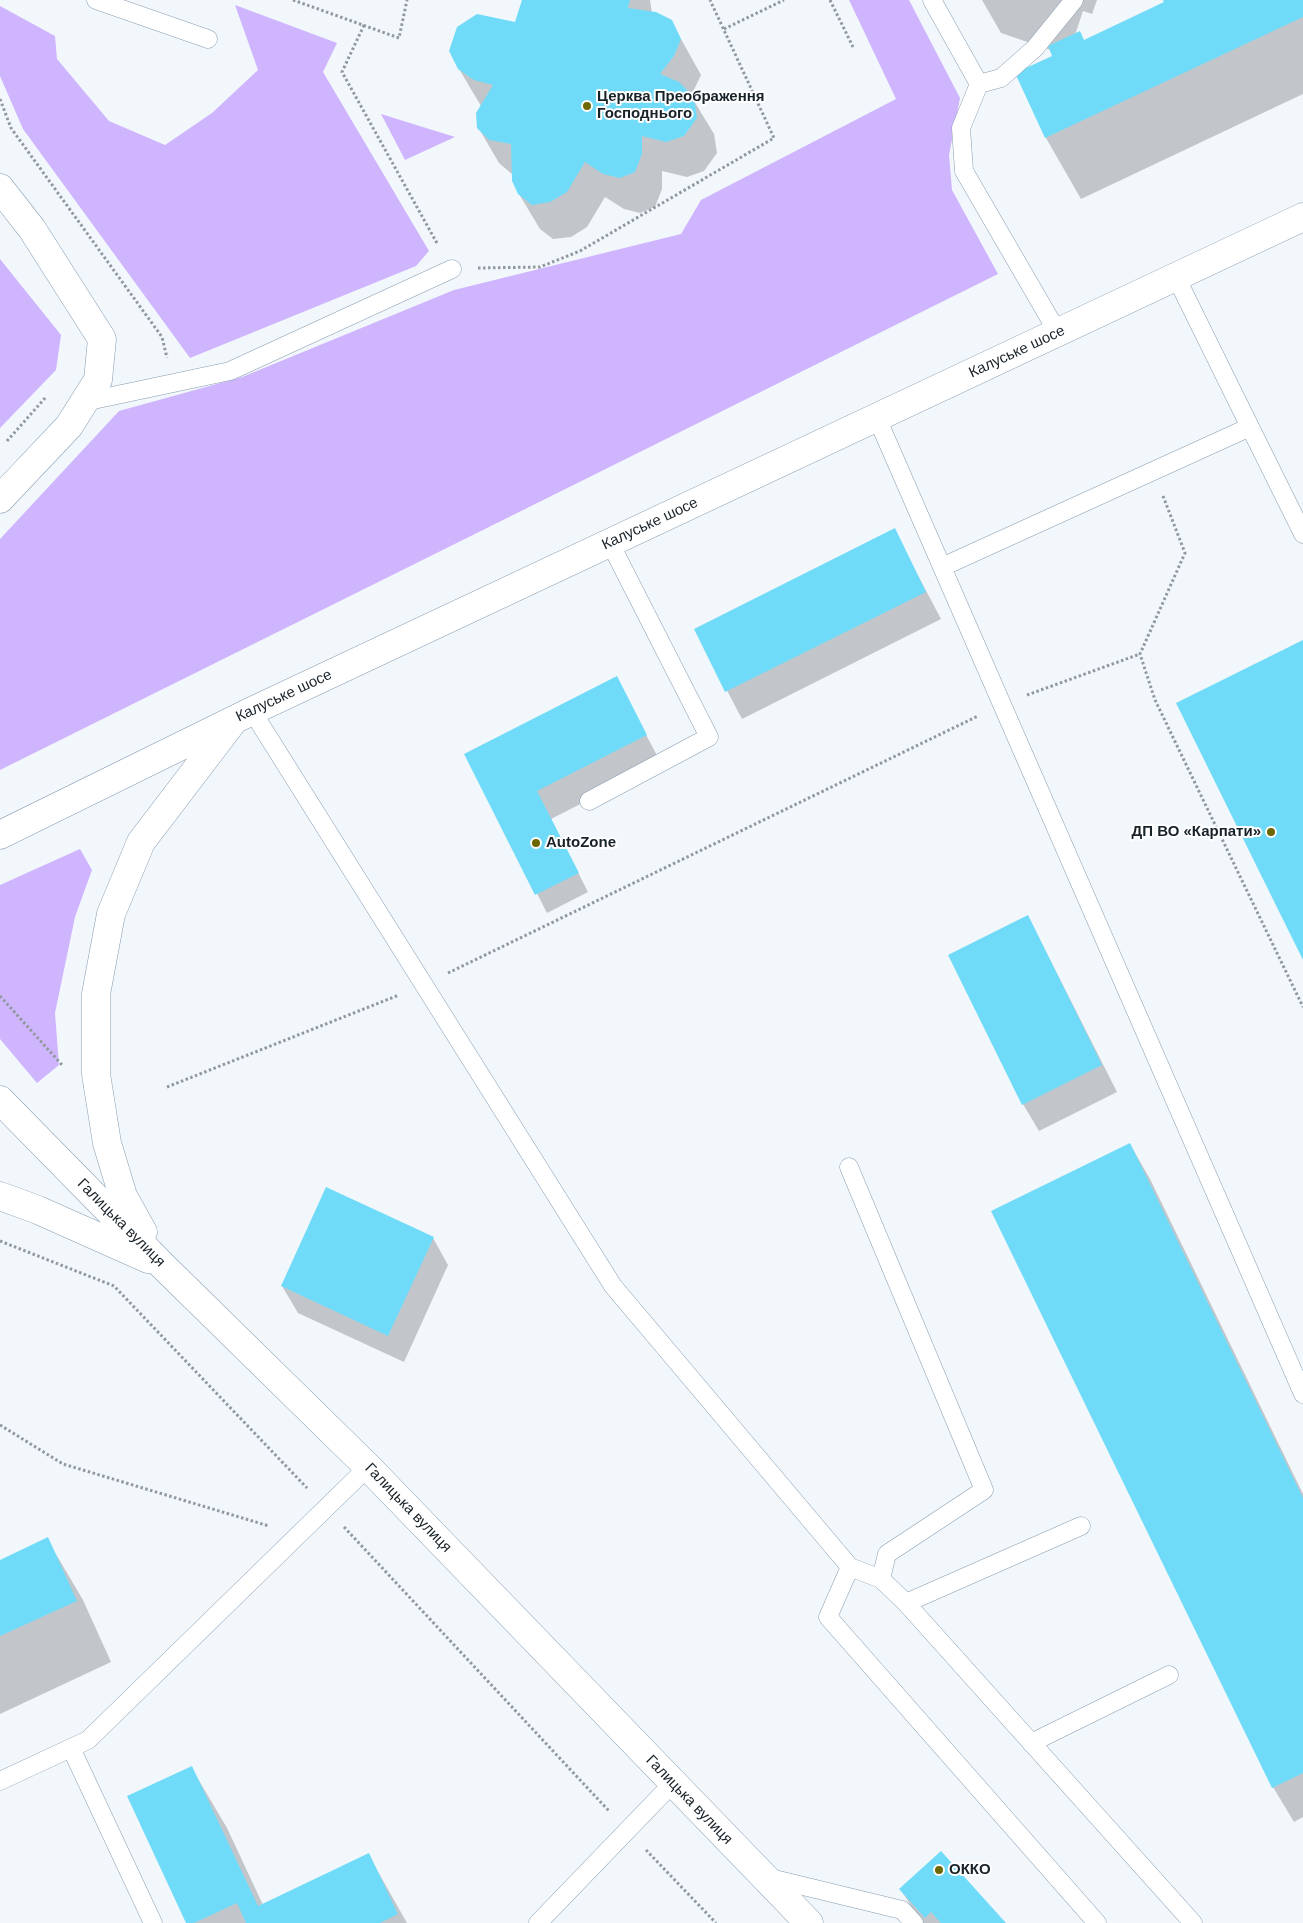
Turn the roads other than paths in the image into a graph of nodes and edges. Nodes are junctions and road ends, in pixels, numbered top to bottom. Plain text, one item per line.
1 (96, 0) edge
2 (932, 0) edge
3 (1074, 0) edge
4 (208, 39) dead end
5 (979, 84) junction
6 (0, 188) edge
7 (1303, 218) edge
8 (452, 269) road end
9 (1176, 277) junction
10 (1058, 333) junction
11 (84, 402) junction
12 (877, 418) junction
13 (1250, 427) junction
14 (0, 500) edge
15 (1303, 534) edge
16 (610, 543) junction
17 (942, 567) junction
18 (244, 715) junction
19 (589, 801) dead end
20 (0, 836) edge
21 (0, 1100) edge
22 (849, 1167) dead end
23 (0, 1196) edge
24 (162, 1266) junction
25 (1303, 1394) edge
26 (368, 1467) junction
27 (1082, 1526) dead end
28 (850, 1567) junction
29 (881, 1580) junction
30 (906, 1603) junction
31 (1170, 1675) dead end
32 (1032, 1743) junction
33 (71, 1748) junction
34 (0, 1781) edge
35 (672, 1784) junction
36 (765, 1877) junction
37 (153, 1923) edge
38 (538, 1923) edge
39 (809, 1923) edge
40 (914, 1923) edge
41 (1097, 1923) edge
42 (1193, 1923) edge

1 - 4 lane
2 - 5 lane
3 - 5 lane
5 - 10 lane
6 - 11 main road
7 - 9 main road, Калуське шосе
8 - 11 lane
9 - 10 main road, Калуське шосе
9 - 13 lane
10 - 12 main road, Калуське шосе
11 - 14 main road
12 - 16 main road, Калуське шосе
12 - 17 lane
13 - 15 lane
13 - 17 lane
16 - 18 main road, Калуське шосе
16 - 19 lane
17 - 25 lane
18 - 20 main road, Калуське шосе
18 - 24 main road
18 - 28 lane
21 - 24 main road, Галицька вулиця
22 - 29 lane
23 - 24 main road
24 - 26 main road, Галицька вулиця
26 - 33 lane
26 - 35 main road, Галицька вулиця
27 - 30 lane
28 - 29 lane
28 - 41 lane
29 - 30 lane
30 - 32 lane
31 - 32 lane
32 - 42 lane
33 - 34 lane
33 - 37 lane
35 - 36 main road, Галицька вулиця
35 - 38 lane
36 - 39 main road, Галицька вулиця
36 - 40 lane

